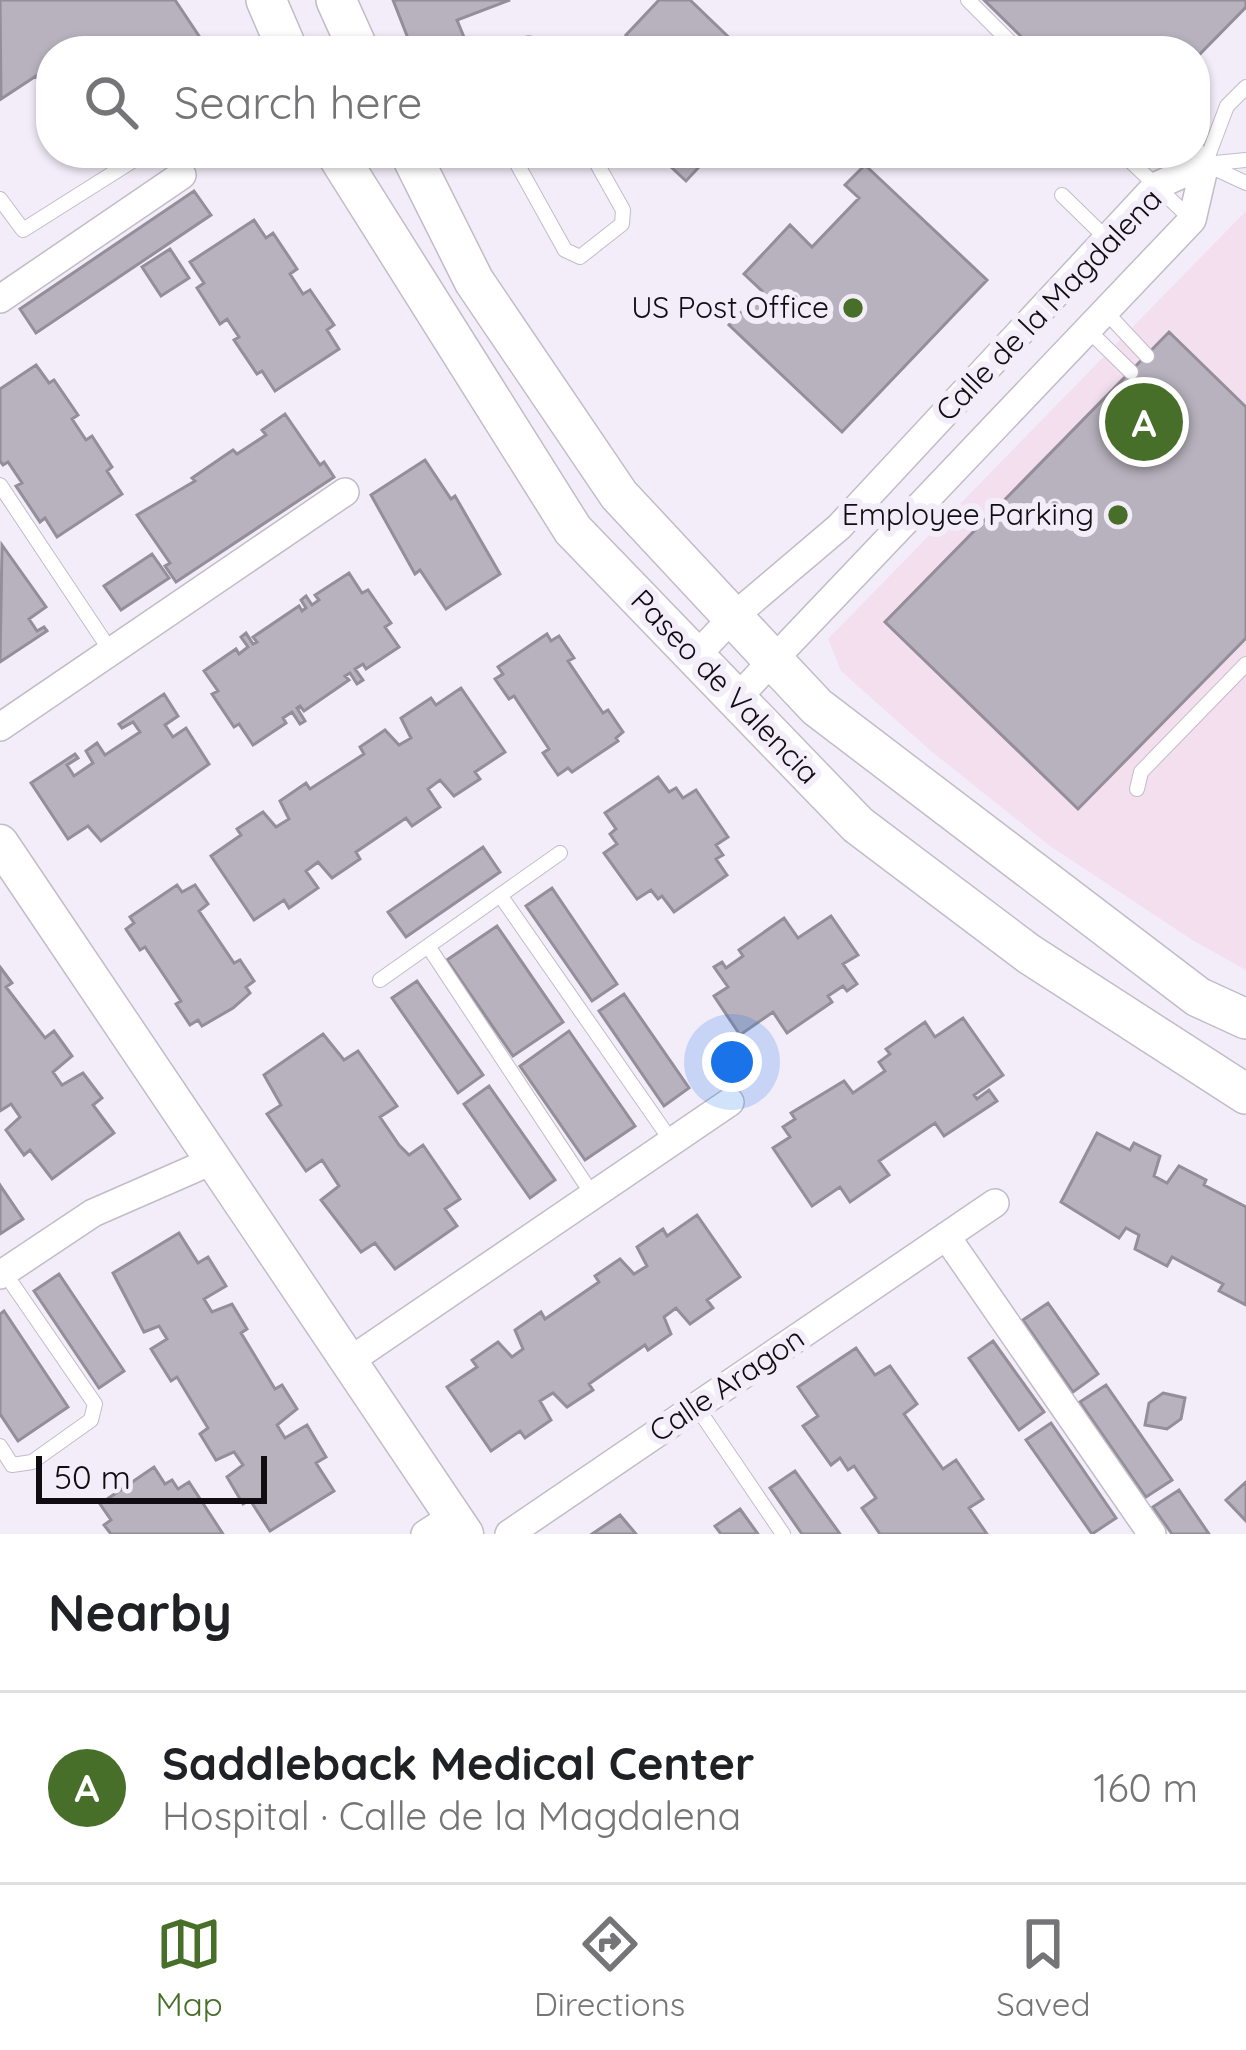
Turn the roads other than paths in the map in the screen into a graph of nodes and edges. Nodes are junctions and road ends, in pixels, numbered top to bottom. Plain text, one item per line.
1 (266, 0) edge
2 (336, 0) edge
3 (968, 0) edge
4 (282, 36) edge
5 (352, 36) edge
6 (1004, 36) edge
7 (1246, 87) edge
8 (1210, 136) edge
9 (1210, 155) edge
10 (1210, 160) edge
11 (1246, 160) edge
12 (121, 168) edge
13 (345, 168) edge
14 (418, 168) edge
15 (520, 168) edge
16 (599, 168) edge
17 (1137, 168) edge
18 (1181, 168) edge
19 (1198, 168) edge
20 (182, 175) dead end
21 (1246, 183) edge
22 (1156, 187) junction
23 (1062, 195) dead end
24 (0, 199) edge
25 (1192, 220) junction
26 (1107, 239) junction
27 (0, 299) edge
28 (1096, 320) junction
29 (1147, 356) dead end
30 (1131, 372) dead end
31 (0, 485) edge
32 (345, 492) dead end
33 (734, 617) junction
34 (110, 650) junction
35 (695, 656) junction
36 (771, 658) junction
37 (1246, 664) edge
38 (737, 698) junction
39 (0, 727) edge
40 (1137, 789) dead end
41 (0, 843) edge
42 (560, 853) dead end
43 (500, 896) junction
44 (428, 946) junction
45 (380, 980) dead end
46 (1246, 1019) edge
47 (1246, 1094) edge
48 (730, 1102) dead end
49 (672, 1143) junction
50 (212, 1161) junction
51 (594, 1197) junction
52 (995, 1203) dead end
53 (946, 1236) junction
54 (2, 1271) edge
55 (348, 1362) junction
56 (696, 1406) junction
57 (0, 1446) edge
58 (448, 1528) edge
59 (509, 1534) edge
60 (783, 1534) edge
61 (1152, 1534) edge

1 - 4 main road
2 - 5 main road
3 - 6 lane
7 - 8 lane
9 - 11 lane
10 - 21 lane
12 - 24 lane
13 - 35 main road, Paseo de Valencia
14 - 33 main road, Paseo de Valencia
15 - 16 lane
17 - 22 lane
18 - 22 street, Calle de la Magdalena
19 - 25 street, Calle de la Magdalena
20 - 27 street
22 - 25 lane
22 - 26 street, Calle de la Magdalena
23 - 26 lane
25 - 28 street, Calle de la Magdalena
26 - 33 street, Calle de la Magdalena
28 - 29 lane
28 - 30 lane
28 - 36 street, Calle de la Magdalena
31 - 34 lane
32 - 34 street
33 - 35 street, Calle de la Magdalena
33 - 36 main road, Paseo de Valencia
34 - 39 street
35 - 38 main road, Paseo de Valencia
36 - 38 street, Calle de la Magdalena
36 - 46 main road, Paseo de Valencia
37 - 40 lane
38 - 47 main road, Paseo de Valencia
41 - 50 street
42 - 43 lane
43 - 44 lane
43 - 49 lane
44 - 45 lane
44 - 51 lane
48 - 49 street
49 - 51 street
50 - 54 street
50 - 55 street
51 - 55 street
52 - 53 street, Calle Aragon
53 - 56 street, Calle Aragon
53 - 61 street
54 - 57 lane
55 - 58 street
56 - 59 street, Calle Aragon
56 - 60 lane

